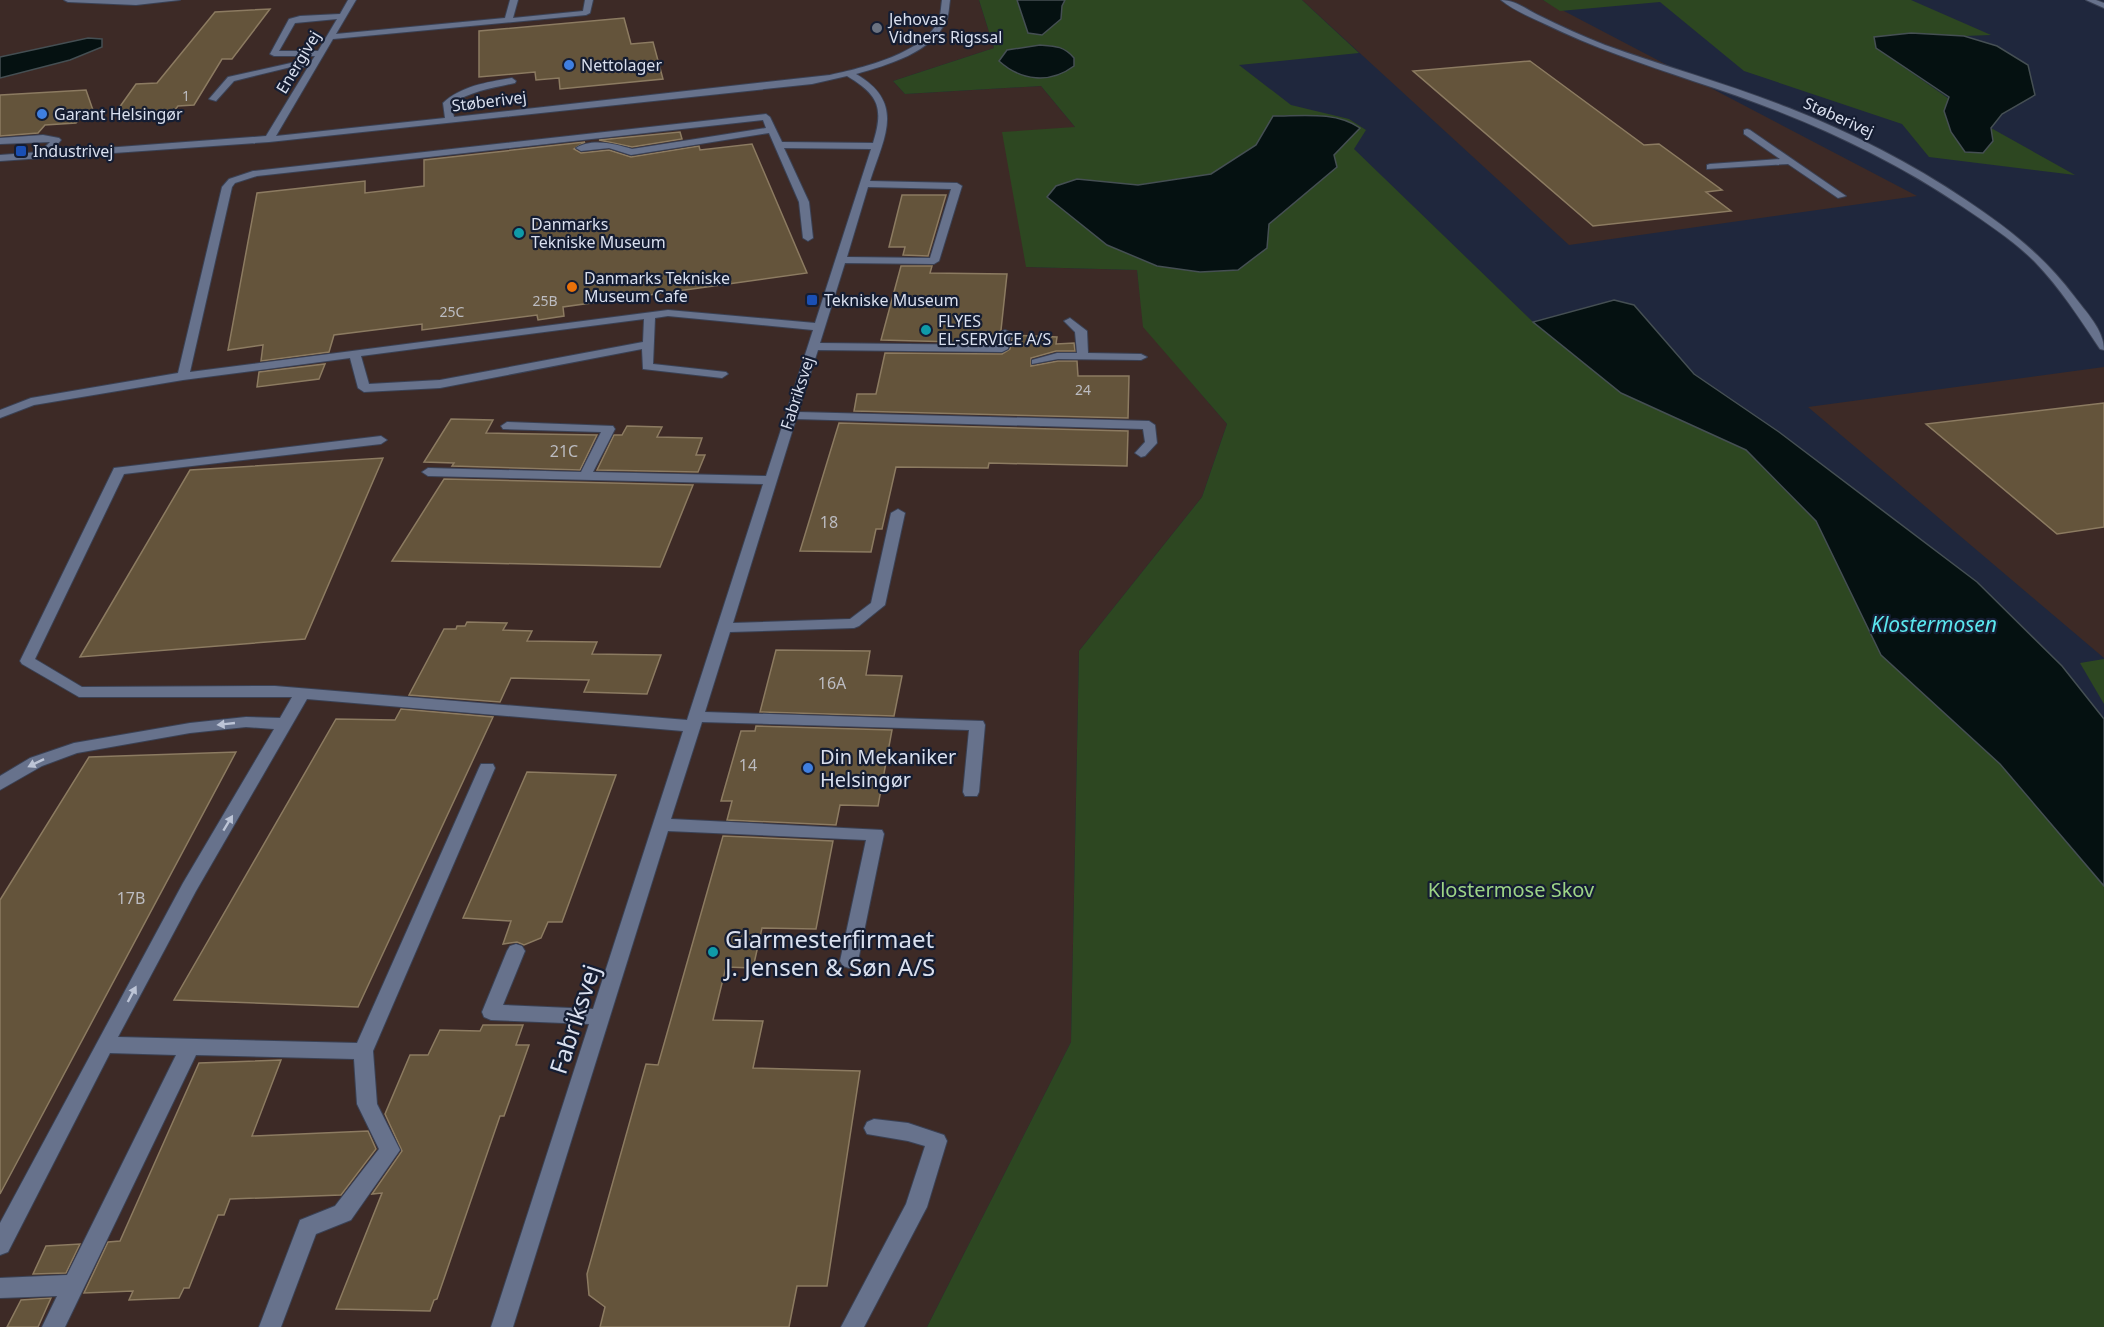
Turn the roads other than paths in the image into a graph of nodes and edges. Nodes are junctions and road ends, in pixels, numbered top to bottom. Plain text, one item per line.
1 (68, 0) edge
2 (176, 0) edge
3 (352, 0) edge
4 (514, 0) edge
5 (589, 0) edge
6 (946, 0) edge
7 (1505, 0) edge
8 (2090, 0) edge
9 (2104, 6) edge
10 (343, 16) junction
11 (508, 20) junction
12 (330, 37) junction
13 (321, 53) junction
14 (315, 63) junction
15 (850, 74) junction
16 (512, 81) dead end
17 (213, 99) dead end
18 (450, 121) junction
19 (771, 130) junction
20 (1747, 132) dead end
21 (269, 139) junction
22 (0, 141) edge
23 (778, 145) junction
24 (876, 146) junction
25 (581, 148) dead end
26 (43, 155) junction
27 (0, 158) edge
28 (1789, 161) junction
29 (1710, 167) dead end
30 (864, 184) junction
31 (1841, 196) dead end
32 (808, 238) dead end
33 (840, 260) junction
34 (650, 315) junction
35 (1070, 321) dead end
36 (818, 327) junction
37 (1005, 333) dead end
38 (648, 344) junction
39 (812, 346) junction
40 (2104, 347) edge
41 (355, 354) junction
42 (1083, 357) junction
43 (1141, 357) dead end
44 (1036, 362) dead end
45 (722, 374) dead end
46 (183, 376) junction
47 (0, 414) edge
48 (790, 415) junction
49 (507, 426) dead end
50 (381, 440) dead end
51 (1141, 453) dead end
52 (428, 472) dead end
53 (585, 476) junction
54 (770, 480) junction
55 (898, 513) dead end
56 (723, 628) junction
57 (302, 694) junction
58 (693, 721) junction
59 (285, 724) junction
60 (487, 768) dead end
61 (0, 784) edge
62 (971, 792) dead end
63 (661, 825) junction
64 (516, 951) dead end
65 (849, 961) dead end
66 (600, 1017) junction
67 (105, 1045) junction
68 (190, 1047) junction
69 (363, 1052) junction
70 (874, 1128) dead end
71 (0, 1245) edge
72 (74, 1285) junction
73 (0, 1288) edge
74 (53, 1327) edge
75 (270, 1327) edge
76 (502, 1327) edge
77 (852, 1327) edge

1 - 2 street
3 - 10 street, Energivej
4 - 11 street
5 - 11 street
6 - 15 street, Støberivej
7 - 40 street, Støberivej
8 - 9 street
10 - 12 street, Energivej
10 - 13 street
11 - 12 street
12 - 13 street, Energivej
13 - 14 street, Energivej
14 - 17 street
14 - 21 street, Energivej
15 - 18 street, Støberivej
15 - 24 street, Fabriksvej
16 - 18 street
18 - 21 street, Støberivej
19 - 23 street
19 - 25 street
19 - 46 street
20 - 28 street
21 - 26 street, Støberivej
22 - 26 street
23 - 24 street
23 - 32 street
24 - 30 street, Fabriksvej
26 - 27 street, Støberivej
28 - 29 street
28 - 31 street
30 - 33 street, Fabriksvej
30 - 33 street
33 - 36 street, Fabriksvej
34 - 36 street
34 - 38 street
34 - 41 street
35 - 42 street
36 - 39 street, Fabriksvej
37 - 39 street
38 - 41 street
38 - 45 street
39 - 48 street, Fabriksvej
41 - 46 street
42 - 43 street
42 - 44 street
46 - 47 street
48 - 51 street
48 - 54 street, Fabriksvej
49 - 53 street
50 - 57 street
52 - 53 street
53 - 54 street
54 - 56 street, Fabriksvej
55 - 56 street
56 - 58 street, Fabriksvej
57 - 58 street
57 - 59 street
58 - 62 street
58 - 63 street, Fabriksvej
59 -> 61 street
67 -> 59 street
60 - 69 street
63 - 65 street
63 - 66 street, Fabriksvej
64 - 66 street
66 - 76 street, Fabriksvej
67 - 68 street
67 - 71 street
68 - 69 street
68 - 72 street
69 - 75 street
70 - 77 street
72 - 73 street
72 - 74 street

